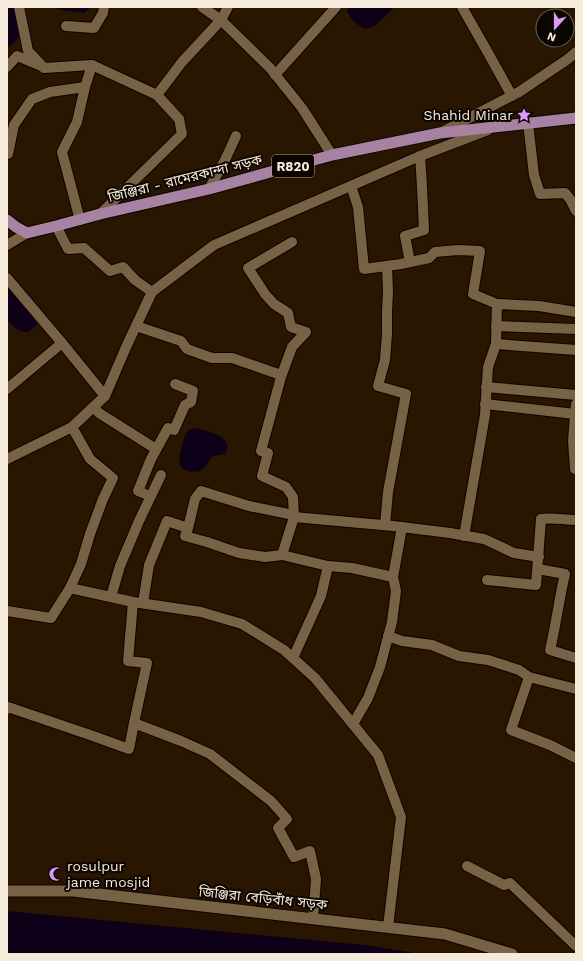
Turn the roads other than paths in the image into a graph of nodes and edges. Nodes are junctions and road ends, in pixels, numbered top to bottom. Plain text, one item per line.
1 (19, 7) edge
2 (104, 7) edge
3 (202, 7) edge
4 (228, 7) edge
5 (336, 7) edge
6 (462, 7) edge
7 (221, 20) junction
8 (66, 26) dead end
9 (576, 52) edge
10 (92, 65) junction
11 (7, 67) edge
12 (44, 68) junction
13 (275, 75) junction
14 (85, 87) junction
15 (157, 95) junction
16 (512, 96) junction
17 (576, 118) edge
18 (528, 123) junction
19 (496, 127) junction
20 (440, 133) junction
21 (236, 136) dead end
22 (7, 154) edge
23 (332, 155) junction
24 (420, 156) junction
25 (351, 186) junction
26 (209, 189) junction
27 (576, 212) edge
28 (100, 214) junction
29 (7, 220) edge
30 (80, 220) junction
31 (56, 226) junction
32 (11, 227) edge
33 (27, 233) junction
34 (292, 242) dead end
35 (7, 245) edge
36 (410, 262) junction
37 (386, 266) junction
38 (7, 278) edge
39 (152, 292) junction
40 (497, 304) junction
41 (576, 312) edge
42 (136, 326) junction
43 (496, 326) junction
44 (576, 329) edge
45 (62, 343) junction
46 (496, 344) junction
47 (576, 350) edge
48 (281, 375) junction
49 (175, 384) dead end
50 (486, 388) junction
51 (7, 389) edge
52 (576, 395) edge
53 (105, 396) junction
54 (485, 404) junction
55 (576, 404) edge
56 (93, 407) junction
57 (576, 414) edge
58 (72, 427) junction
59 (156, 449) junction
60 (7, 459) edge
61 (576, 469) edge
62 (161, 475) dead end
63 (150, 496) junction
64 (294, 516) junction
65 (576, 520) edge
66 (385, 525) junction
67 (402, 527) junction
68 (188, 528) junction
69 (464, 536) junction
70 (282, 555) junction
71 (539, 557) junction
72 (328, 566) junction
73 (538, 569) junction
74 (394, 577) junction
75 (487, 580) dead end
76 (70, 588) junction
77 (111, 597) junction
78 (138, 603) junction
79 (7, 612) edge
80 (388, 636) junction
81 (293, 658) junction
82 (576, 658) edge
83 (529, 677) junction
84 (576, 689) edge
85 (7, 709) edge
86 (134, 723) junction
87 (353, 724) junction
88 (576, 758) edge
89 (466, 866) dead end
90 (9, 890) edge
91 (313, 919) junction
92 (388, 927) junction
93 (576, 946) edge
94 (512, 954) edge

1 - 12 street
2 - 8 street
3 - 7 street
4 - 7 street
5 - 13 street
6 - 16 street
7 - 13 street
7 - 15 street
9 - 16 street
10 - 12 street
10 - 14 street
10 - 15 street
11 - 12 street
13 - 23 street
14 - 22 street
14 - 30 street
15 - 28 street
16 - 20 street
17 - 18 main road, জিঞ্জিরা - রামেরকান্দা সড়ক / R820
18 - 19 main road, জিঞ্জিরা - রামেরকান্দা সড়ক / R820
18 - 27 street
19 - 20 main road, জিঞ্জিরা - রামেরকান্দা সড়ক / R820
19 - 24 street
20 - 23 main road, জিঞ্জিরা - রামেরকান্দা সড়ক / R820
21 - 26 street
23 - 26 main road, জিঞ্জিরা - রামেরকান্দা সড়ক / R820
24 - 25 street
24 - 36 street
25 - 37 street
25 - 39 street
26 - 28 main road, জিঞ্জিরা - রামেরকান্দা সড়ক / R820
28 - 30 main road, জিঞ্জিরা - রামেরকান্দা সড়ক / R820
29 - 32 main road
30 - 31 main road, জিঞ্জিরা - রামেরকান্দা সড়ক / R820
31 - 33 main road, জিঞ্জিরা - রামেরকান্দা সড়ক / R820
31 - 39 street
32 - 33 main road
33 - 35 street
34 - 48 street
36 - 37 street
36 - 40 street
37 - 66 street
38 - 45 street
39 - 42 street
40 - 41 street
40 - 43 street
42 - 48 street
42 - 53 street
43 - 44 street
43 - 46 street
45 - 51 street
45 - 53 street
46 - 47 street
46 - 50 street
48 - 64 street
49 - 59 street
50 - 52 street
50 - 54 street
53 - 56 street
54 - 57 street
54 - 69 street
55 - 57 street
56 - 58 street
56 - 59 street
57 - 61 street
58 - 60 street
58 - 76 street
59 - 63 street
62 - 63 street
63 - 77 street
64 - 66 street
64 - 68 street
64 - 70 street
65 - 71 street
66 - 67 street
67 - 69 street
67 - 74 street
68 - 70 street
68 - 78 street
69 - 71 street
70 - 72 street
71 - 73 street
72 - 74 street
72 - 81 street
73 - 75 street
73 - 82 street
74 - 80 street
76 - 77 street
76 - 79 street
77 - 78 street
78 - 81 street
78 - 86 street
80 - 83 street
80 - 87 street
81 - 87 street
83 - 84 street
83 - 88 street
85 - 86 street
86 - 91 street
87 - 92 street
89 - 93 street
90 - 91 street, জিঞ্জিরা বেড়িবাঁধ সড়ক
91 - 92 street, জিঞ্জিরা বেড়িবাঁধ সড়ক
92 - 94 street, জিঞ্জিরা বেড়িবাঁধ সড়ক

